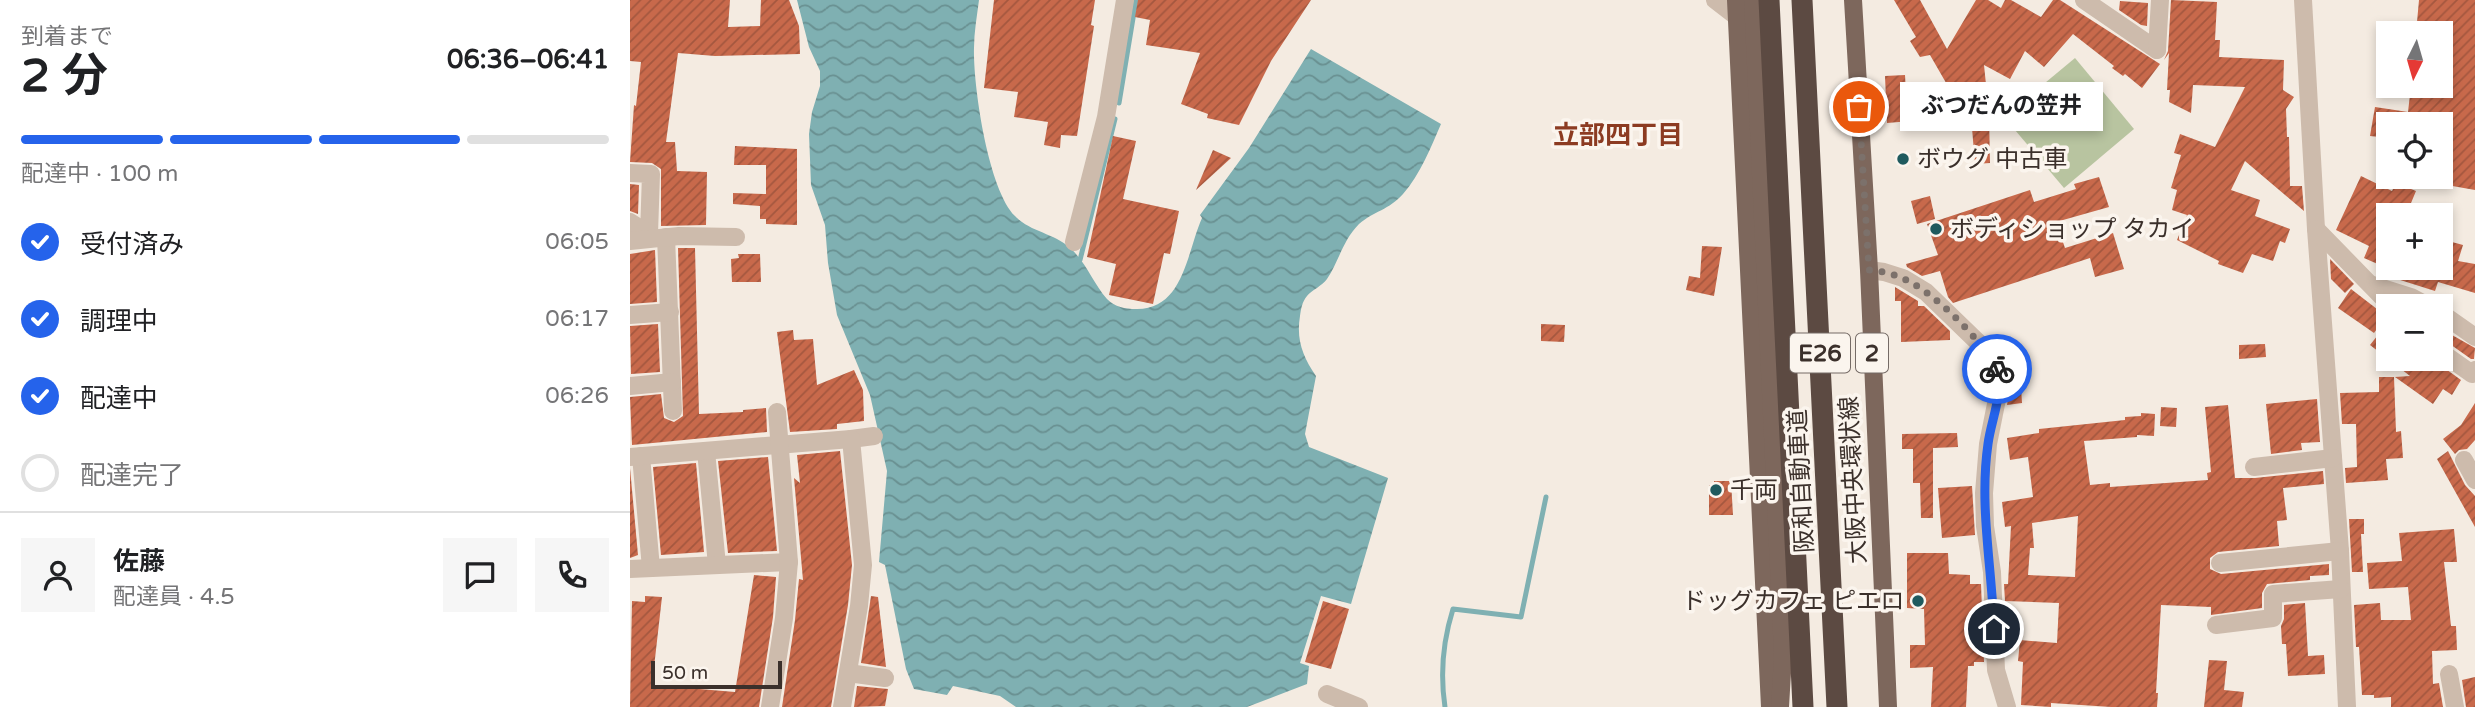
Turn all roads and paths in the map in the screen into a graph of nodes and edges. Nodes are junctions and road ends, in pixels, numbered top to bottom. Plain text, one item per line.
1 (1125, 0) edge
2 (1715, 0) edge
3 (1753, 0) edge
4 (1769, 0) edge
5 (1802, 0) edge
6 (1853, 0) edge
7 (2084, 0) edge
8 (2160, 0) edge
9 (2302, 0) edge
10 (1736, 8) edge
11 (630, 173) edge
12 (630, 222) edge
13 (2316, 229) junction
14 (656, 237) junction
15 (736, 237) dead end
16 (630, 241) edge
17 (1074, 242) dead end
18 (1869, 270) junction
19 (2369, 284) junction
20 (2379, 294) edge
21 (2401, 294) edge
22 (670, 312) junction
23 (630, 315) edge
24 (2453, 321) edge
25 (2475, 337) edge
26 (2453, 361) edge
27 (2475, 370) edge
28 (672, 382) junction
29 (630, 386) edge
30 (673, 411) dead end
31 (777, 412) dead end
32 (874, 436) dead end
33 (851, 439) junction
34 (780, 446) junction
35 (706, 451) junction
36 (635, 457) edge
37 (2333, 458) junction
38 (2463, 460) dead end
39 (2254, 467) dead end
40 (2475, 480) edge
41 (2340, 551) junction
42 (789, 562) junction
43 (2220, 564) dead end
44 (717, 565) junction
45 (651, 568) junction
46 (630, 569) edge
47 (2341, 589) junction
48 (2216, 625) dead end
49 (848, 673) junction
50 (2449, 674) dead end
51 (885, 678) dead end
52 (1327, 694) dead end
53 (770, 707) edge
54 (842, 707) edge
55 (1359, 707) edge
56 (1770, 707) edge
57 (1780, 707) edge
58 (1803, 707) edge
59 (1837, 707) edge
60 (1888, 707) edge
61 (2007, 707) edge
62 (2347, 707) edge
63 (2358, 707) edge
64 (2455, 707) edge

1 - 17 street
2 - 10 street
3 - 57 main road
4 - 58 highway, 阪和自動車道 / E26
5 - 59 highway, 阪和自動車道 / E26
6 - 18 main road, 大阪中央環状線 / 2
7 - 8 street
9 - 13 street
10 - 56 main road
11 - 14 street
12 - 14 street
13 - 19 street
13 - 37 street
14 - 15 street
14 - 16 street
14 - 22 street
18 - 60 main road, 大阪中央環状線 / 2
18 - 61 street
19 - 20 street
19 - 21 street
22 - 23 street
22 - 28 street
24 - 25 street
26 - 27 street
28 - 29 street
28 - 30 street
31 - 34 street
32 - 33 street
33 - 34 street
33 - 49 street
34 - 35 street
34 - 42 street
35 - 36 street
35 - 44 street
36 - 45 street
37 - 39 street
37 - 41 street
38 - 40 street
41 - 43 street
41 - 47 street
42 - 44 street
42 - 53 street
44 - 45 street
45 - 46 street
47 - 48 street
47 - 62 street
49 - 51 street
49 - 54 street
50 - 64 street
52 - 55 street
62 - 63 street

